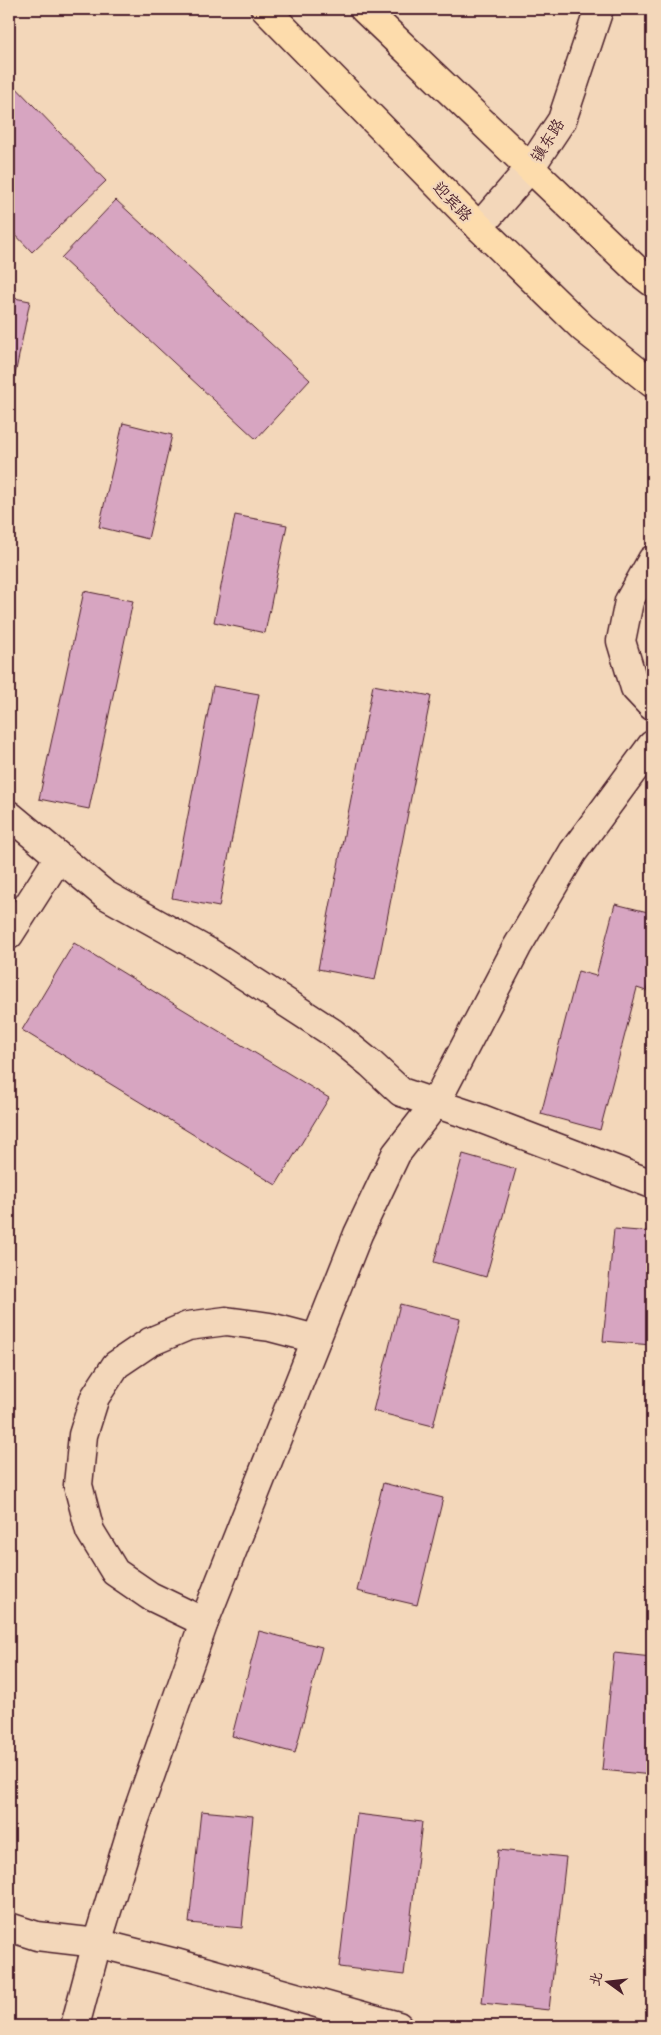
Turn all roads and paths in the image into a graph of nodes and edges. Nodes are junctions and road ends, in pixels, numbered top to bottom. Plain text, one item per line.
1 (265, 9) edge
2 (364, 9) edge
3 (598, 9) edge
4 (530, 168) junction
5 (479, 227) junction
6 (652, 282) edge
7 (652, 383) edge
8 (652, 560) edge
9 (652, 706) edge
10 (652, 745) edge
11 (9, 815) edge
12 (59, 857) junction
13 (9, 935) edge
14 (435, 1104) junction
15 (652, 1184) edge
16 (316, 1339) junction
17 (204, 1622) junction
18 (9, 1927) edge
19 (97, 1943) junction
20 (74, 2026) edge
21 (398, 2026) edge

1 - 5 main road, 迎宾路
2 - 4 main road
3 - 4 street, 镇东路
4 - 5 street, 镇东路
4 - 6 main road
5 - 7 main road, 迎宾路
8 - 9 street
10 - 14 street
11 - 12 street
12 - 13 street
12 - 14 street
14 - 15 street
14 - 16 street
16 - 17 street
16 - 17 street
17 - 19 street
18 - 19 street
19 - 20 street
19 - 21 street

